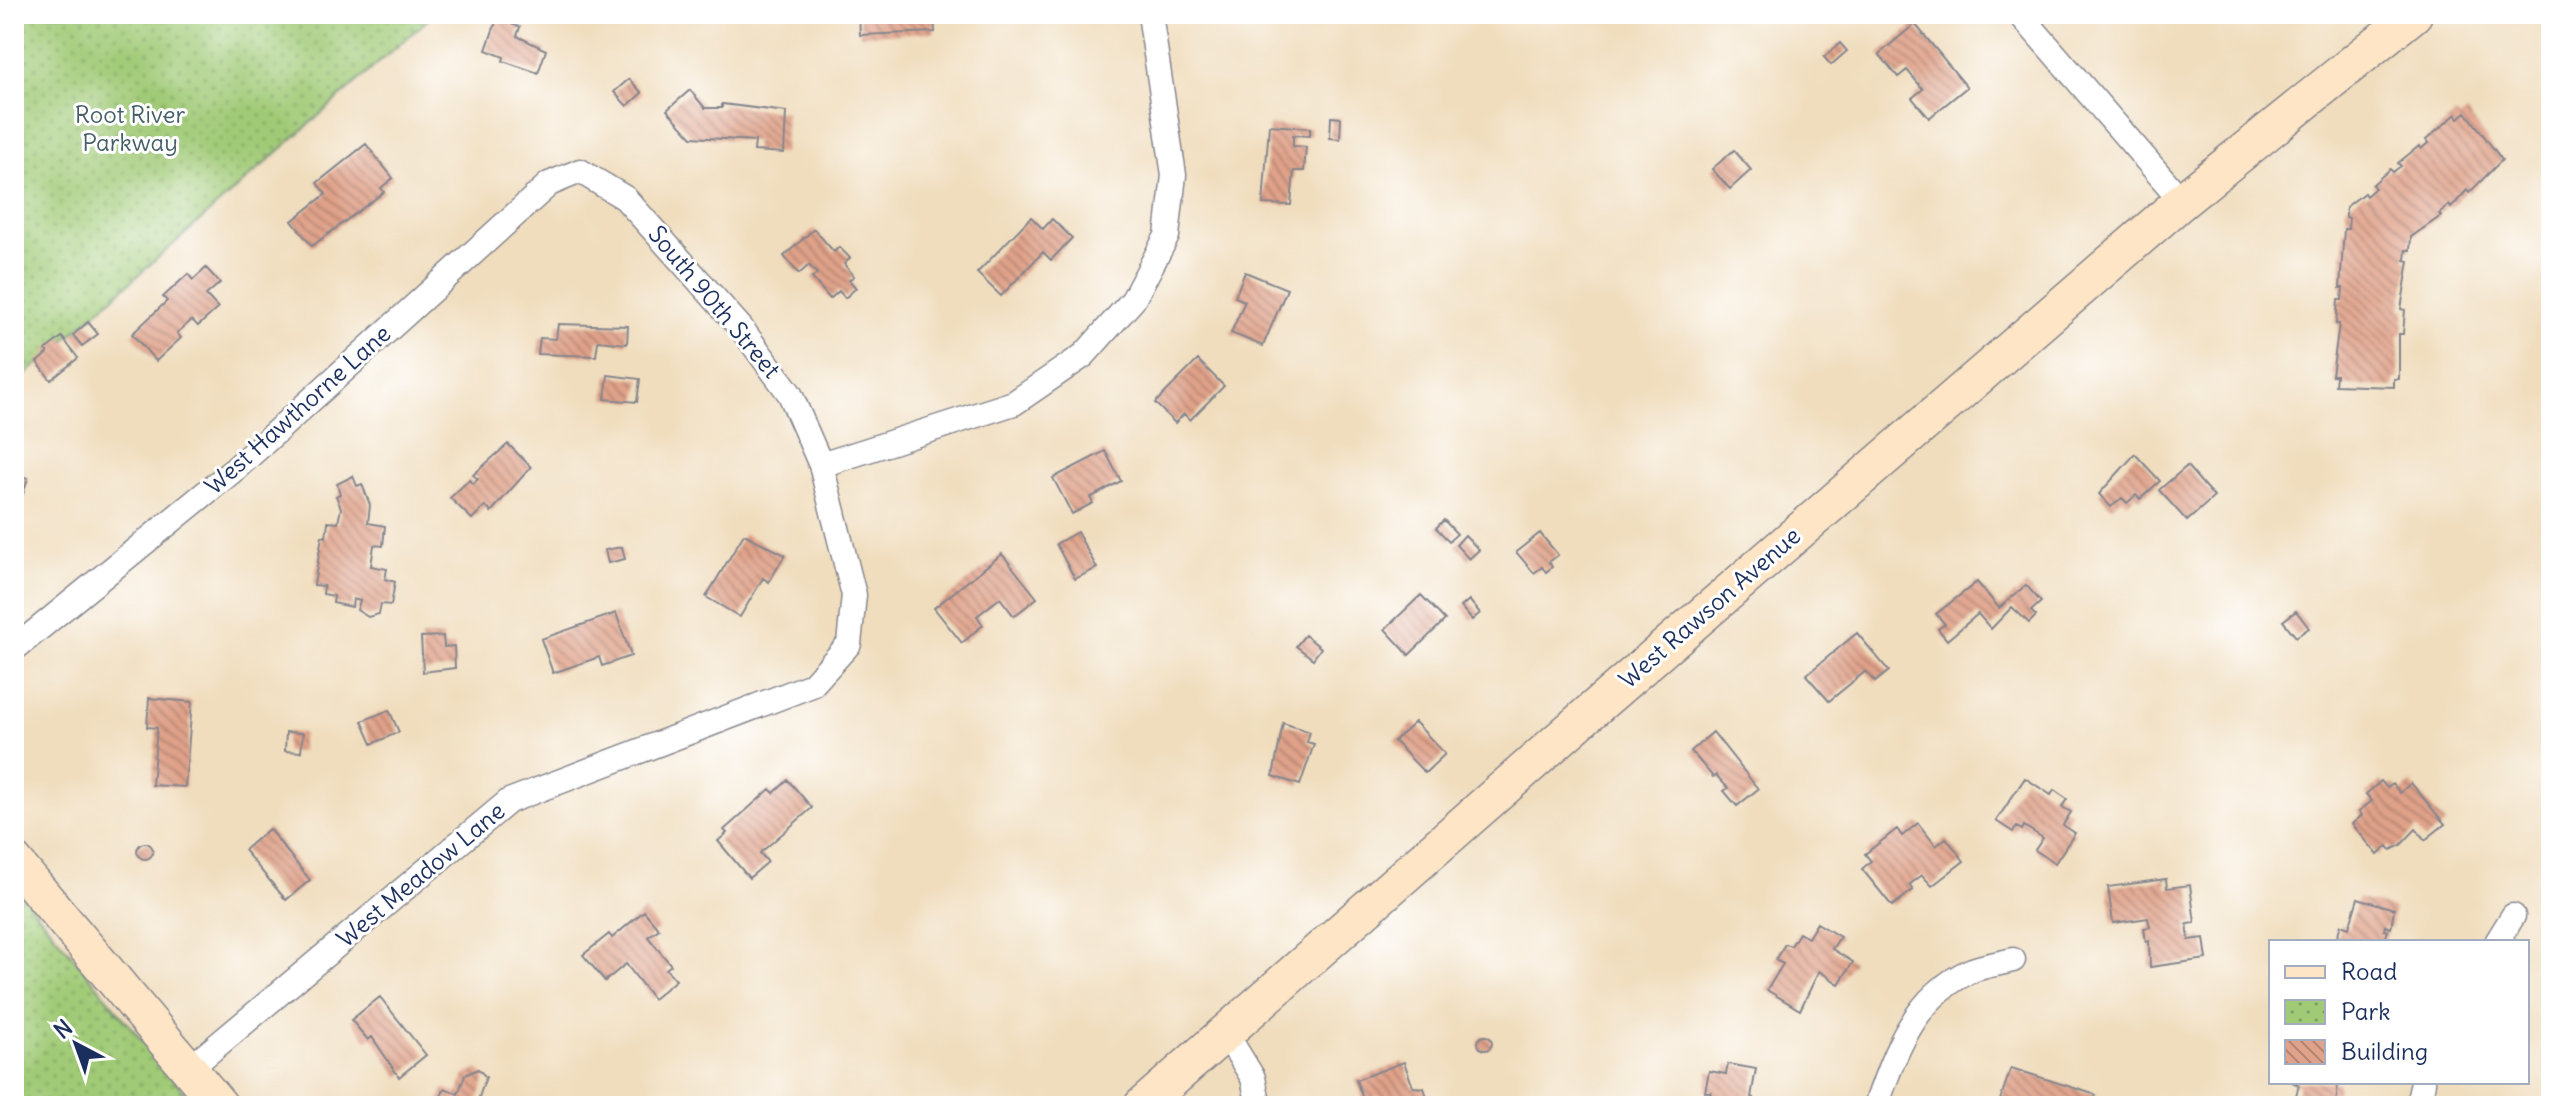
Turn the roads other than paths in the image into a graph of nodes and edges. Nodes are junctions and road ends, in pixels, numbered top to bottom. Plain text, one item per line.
1 (1150, 14) edge
2 (2020, 14) edge
3 (2392, 14) edge
4 (2414, 14) edge
5 (2285, 116) junction
6 (580, 171) joint
7 (2182, 201) junction
8 (821, 465) junction
9 (849, 644) joint
10 (14, 649) edge
11 (14, 861) edge
12 (2513, 916) dead end
13 (2498, 940) edge
14 (2013, 960) dead end
15 (1225, 1032) junction
16 (189, 1069) junction
17 (2423, 1084) edge
18 (220, 1106) edge
19 (1142, 1106) edge
20 (1259, 1106) edge
21 (1876, 1106) edge
22 (2418, 1106) edge

1 - 8 street
2 - 7 street
3 - 5 main road, West Rawson Avenue
4 - 5 main road, West Rawson Avenue
5 - 7 main road, West Rawson Avenue
6 - 8 street, South 90th Street
6 - 10 street, West Hawthorne Lane
7 - 15 main road, West Rawson Avenue
8 - 9 street, South 90th Street
9 - 16 street, West Meadow Lane
11 - 16 main road
12 - 13 street
14 - 21 street
15 - 19 main road, West Rawson Avenue
15 - 20 street
16 - 18 main road
17 - 22 street

